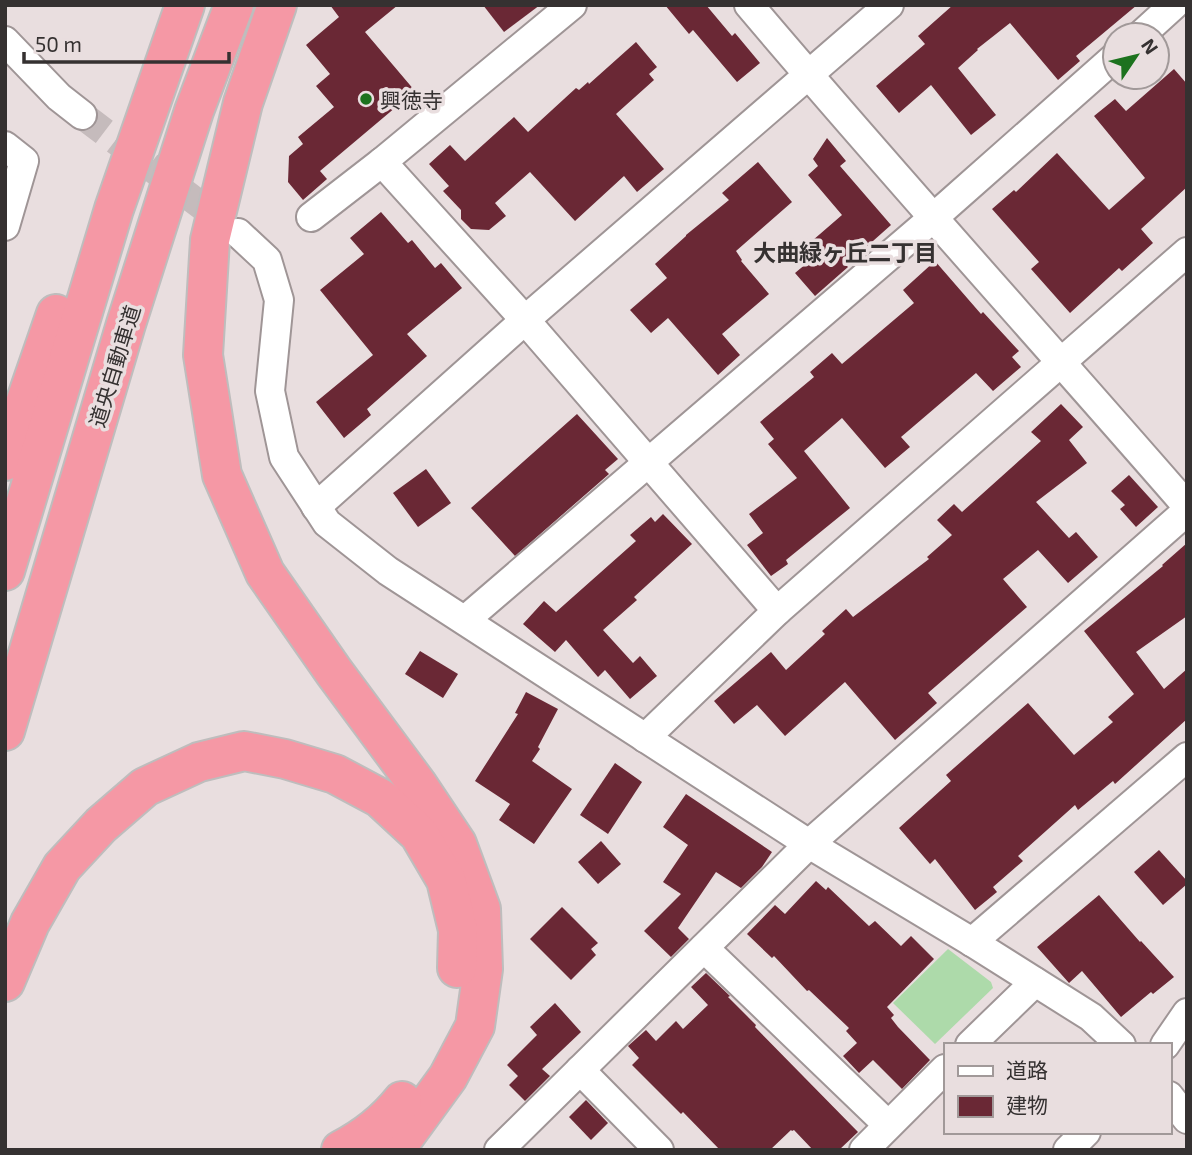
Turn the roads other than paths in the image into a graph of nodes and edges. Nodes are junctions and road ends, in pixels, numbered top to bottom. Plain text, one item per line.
1 (160, 5) edge
2 (185, 5) edge
3 (234, 5) edge
4 (277, 5) edge
5 (572, 5) edge
6 (749, 5) edge
7 (888, 5) edge
8 (1174, 5) edge
9 (1156, 21) edge
10 (5, 41) edge
11 (1101, 69) edge
12 (807, 75) junction
13 (82, 115) tunnel mouth
14 (5, 146) edge
15 (382, 162) junction
16 (311, 217) dead end
17 (933, 218) junction
18 (5, 226) edge
19 (238, 233) tunnel mouth
20 (1187, 252) edge
21 (525, 320) junction
22 (1062, 362) junction
23 (5, 461) edge
24 (649, 462) junction
25 (1187, 506) edge
26 (316, 507) junction
27 (1187, 511) edge
28 (5, 571) edge
29 (777, 611) junction
30 (465, 620) junction
31 (5, 732) edge
32 (645, 738) junction
33 (1187, 757) edge
34 (809, 844) junction
35 (972, 942) junction
36 (704, 948) junction
37 (5, 982) edge
38 (1035, 982) junction
39 (1187, 1013) edge
40 (972, 1043) edge
41 (1119, 1043) edge
42 (1167, 1043) edge
43 (580, 1070) junction
44 (944, 1070) edge
45 (1171, 1099) edge
46 (1187, 1119) edge
47 (888, 1125) junction
48 (1084, 1134) edge
49 (341, 1150) edge
50 (386, 1150) edge
51 (499, 1150) edge
52 (659, 1150) edge
53 (864, 1150) edge
54 (1069, 1150) edge

1 - 23 highway
2 - 28 highway
3 - 31 highway, 道央自動車道
4 - 50 highway
5 - 15 street
6 - 12 street
7 - 12 street
8 - 9 street
10 - 13 street
11 - 17 street
12 - 17 street
12 - 21 street
14 - 18 street
15 - 16 street
15 - 21 street
17 - 22 street
17 - 24 street
19 - 26 street
20 - 22 street
21 - 24 street
21 - 26 street
22 - 25 street
22 - 29 street
24 - 29 street
24 - 30 street
26 - 30 street
27 - 34 street
29 - 32 street
30 - 32 street
32 - 34 street
33 - 35 street
34 - 35 street
34 - 36 street
35 - 38 street
36 - 43 street
36 - 47 street
37 - 49 highway
38 - 40 street
38 - 41 street
39 - 42 street
43 - 51 street
43 - 52 street
44 - 47 street
45 - 46 street
47 - 53 street
48 - 54 street

